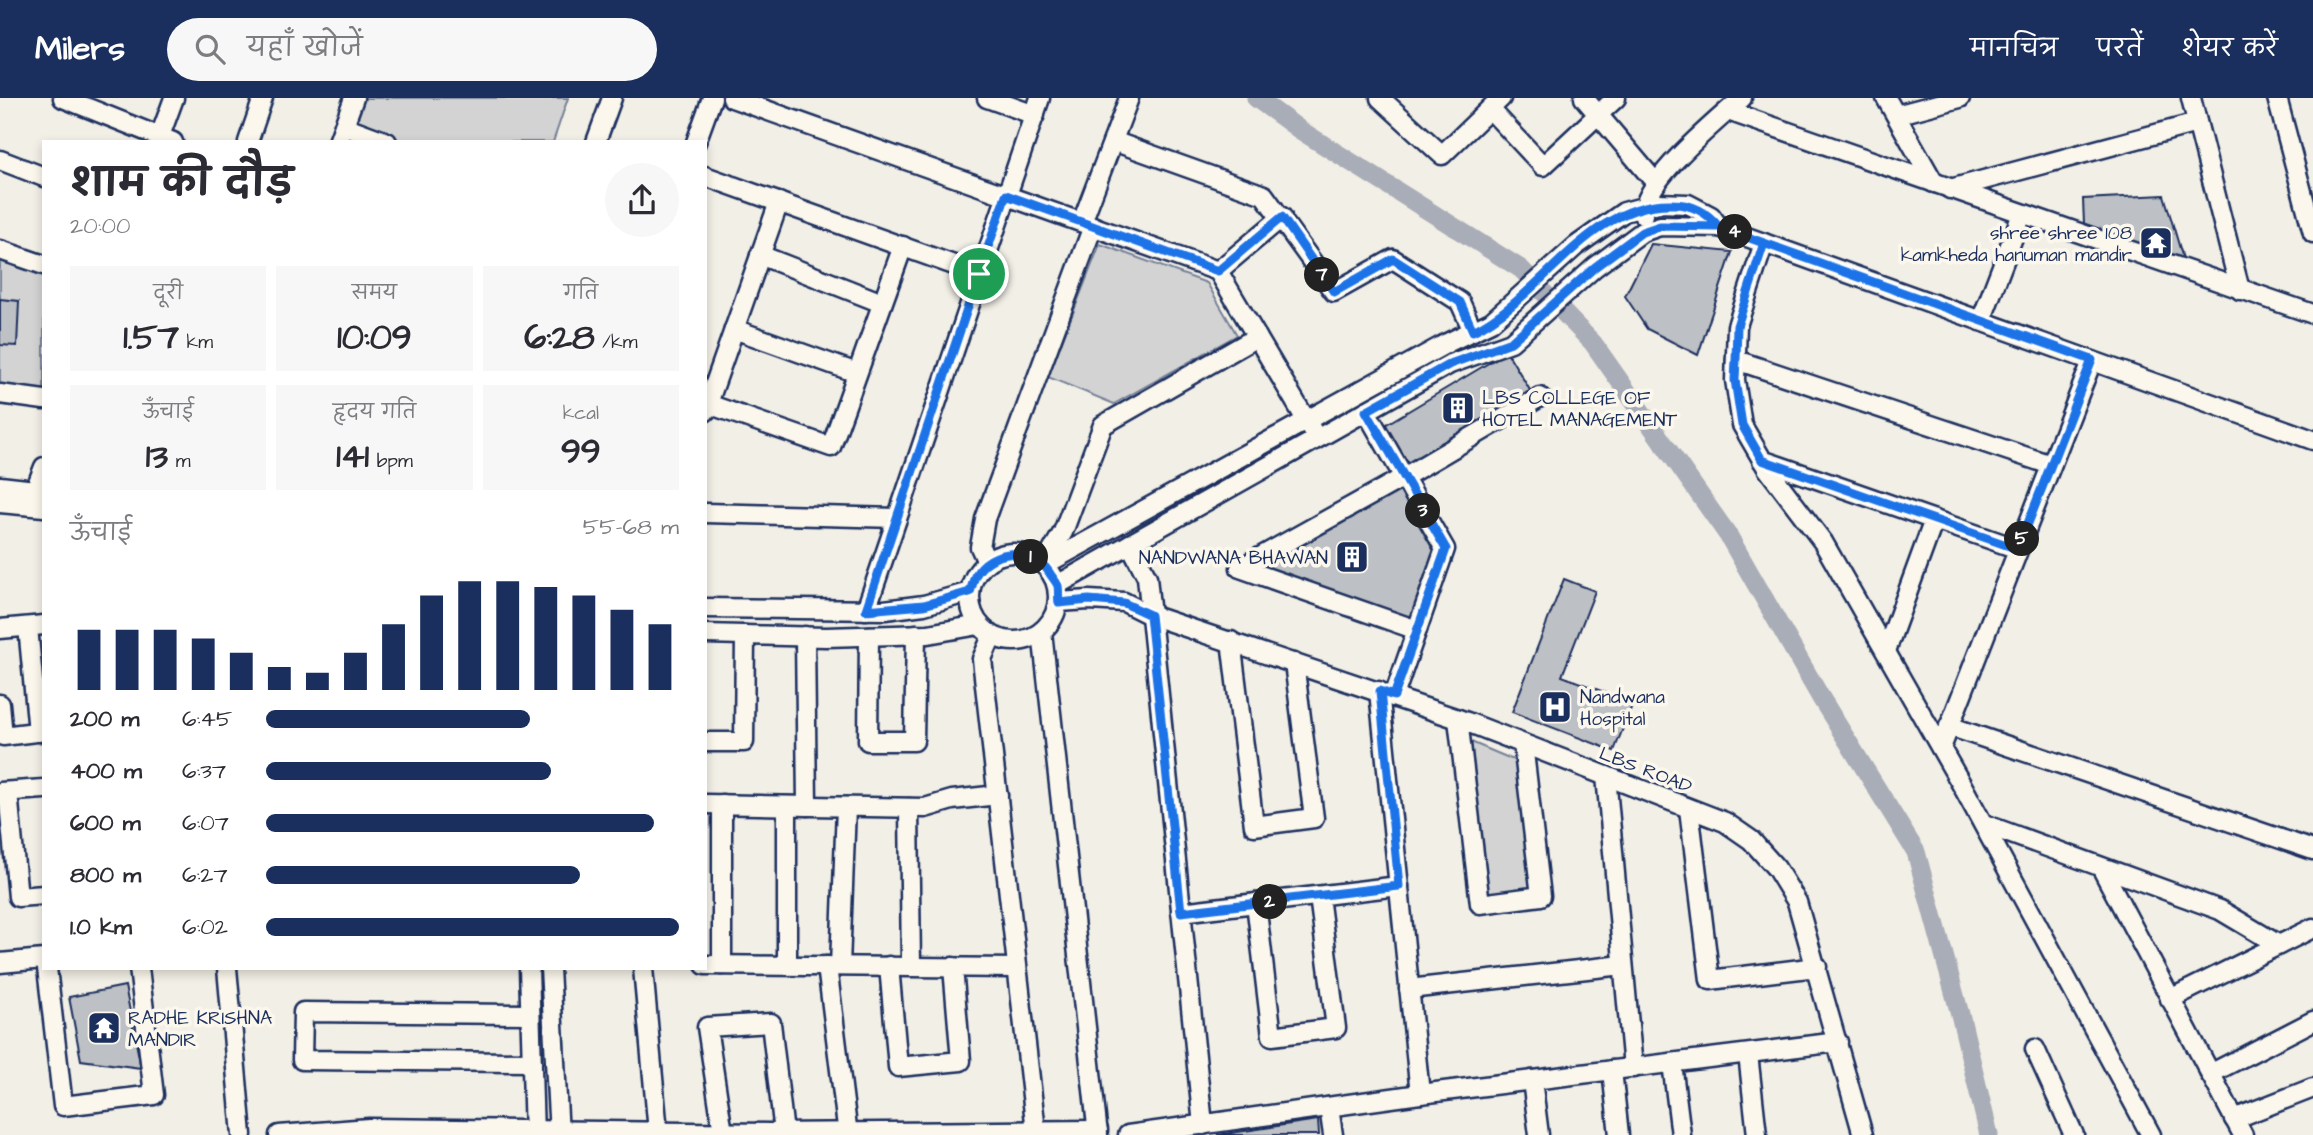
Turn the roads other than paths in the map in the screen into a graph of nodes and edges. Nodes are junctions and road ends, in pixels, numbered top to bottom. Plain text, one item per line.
1 (63, 98) edge
2 (174, 98) edge
3 (264, 98) edge
4 (354, 98) edge
5 (612, 98) edge
6 (712, 98) edge
7 (732, 98) edge
8 (987, 98) edge
9 (1129, 98) edge
10 (1381, 98) edge
11 (1584, 98) edge
12 (1616, 98) edge
13 (1742, 98) edge
14 (1886, 98) edge
15 (1961, 98) edge
16 (2191, 98) edge
17 (2277, 98) edge
18 (92, 103) edge
19 (1495, 104) edge
20 (1037, 106) edge
21 (1728, 111) junction
22 (1598, 115) junction
23 (1896, 115) junction
24 (2197, 123) junction
25 (341, 134) edge
26 (166, 139) edge
27 (249, 140) edge
28 (376, 140) edge
29 (597, 140) edge
30 (697, 140) edge
31 (1113, 141) junction
32 (0, 160) edge
33 (42, 176) edge
34 (707, 177) edge
35 (1656, 183) junction
36 (1942, 186) junction
37 (1006, 195) junction
38 (779, 202) junction
39 (1643, 207) junction
40 (2022, 214) junction
41 (1282, 217) junction
42 (1088, 224) junction
43 (1719, 227) junction
44 (1642, 232) junction
45 (2313, 233) edge
46 (1764, 243) junction
47 (903, 246) junction
48 (0, 250) edge
49 (760, 255) junction
50 (42, 264) edge
51 (1218, 271) junction
52 (979, 274) junction
53 (2240, 290) junction
54 (882, 303) junction
55 (2313, 314) edge
56 (1981, 321) junction
57 (734, 329) junction
58 (1473, 331) junction
59 (1257, 338) junction
60 (1736, 360) junction
61 (2092, 360) junction
62 (858, 373) junction
63 (0, 394) edge
64 (1540, 397) dead end
65 (42, 400) edge
66 (707, 408) edge
67 (1366, 411) junction
68 (1306, 421) junction
69 (1318, 439) junction
70 (2313, 440) edge
71 (1762, 460) junction
72 (2051, 465) junction
73 (1404, 477) junction
74 (0, 485) edge
75 (39, 491) edge
76 (0, 503) edge
77 (42, 507) edge
78 (707, 513) edge
79 (897, 518) junction
80 (1934, 520) junction
81 (1130, 544) junction
82 (2018, 549) junction
83 (987, 562) junction
84 (1044, 565) junction
85 (970, 592) junction
86 (1058, 594) junction
87 (707, 608) edge
88 (866, 610) junction
89 (1150, 615) junction
90 (36, 626) edge
91 (0, 629) edge
92 (986, 630) junction
93 (1417, 630) junction
94 (1042, 632) junction
95 (707, 634) edge
96 (916, 634) junction
97 (745, 635) junction
98 (869, 635) junction
99 (804, 636) junction
100 (1231, 641) junction
101 (1886, 651) junction
102 (1294, 663) junction
103 (1387, 694) junction
104 (0, 704) edge
105 (1458, 719) junction
106 (1949, 726) junction
107 (41, 732) edge
108 (707, 742) edge
109 (1523, 744) junction
110 (1941, 748) junction
111 (1606, 776) junction
112 (42, 789) edge
113 (4, 792) edge
114 (998, 795) junction
115 (713, 804) edge
116 (787, 806) junction
117 (807, 806) junction
118 (846, 807) junction
119 (909, 808) junction
120 (1689, 809) junction
121 (1984, 824) junction
122 (2313, 850) edge
123 (2101, 867) junction
124 (1399, 886) junction
125 (42, 895) edge
126 (1319, 896) junction
127 (1256, 903) junction
128 (1181, 912) junction
129 (2313, 928) edge
130 (2279, 945) junction
131 (42, 959) edge
132 (0, 963) edge
133 (713, 965) edge
134 (787, 965) junction
135 (1623, 965) junction
136 (834, 966) junction
137 (890, 966) junction
138 (911, 966) junction
139 (953, 967) junction
140 (1817, 967) junction
141 (1017, 968) junction
142 (47, 970) edge
143 (139, 970) edge
144 (227, 970) edge
145 (529, 970) edge
146 (550, 970) edge
147 (643, 970) edge
148 (1409, 989) junction
149 (2170, 999) junction
150 (530, 1014) junction
151 (2313, 1021) edge
152 (1838, 1042) junction
153 (2035, 1049) dead end
154 (1748, 1054) junction
155 (532, 1062) junction
156 (1672, 1063) junction
157 (1633, 1068) junction
158 (1612, 1070) junction
159 (2210, 1074) junction
160 (1532, 1080) junction
161 (2313, 1087) edge
162 (1420, 1094) junction
163 (1329, 1107) junction
164 (2234, 1119) junction
165 (1203, 1125) junction
166 (1036, 1131) junction
167 (534, 1133) edge
168 (559, 1133) edge
169 (646, 1133) edge
170 (723, 1133) junction
171 (1098, 1133) edge
172 (774, 1134) edge
173 (848, 1134) edge
174 (242, 1135) edge
175 (279, 1135) edge
176 (1128, 1135) edge
177 (1333, 1135) edge
178 (1539, 1135) edge
179 (1619, 1135) edge
180 (1681, 1135) edge
181 (1757, 1135) edge
182 (1863, 1135) edge
183 (2074, 1135) edge
184 (2151, 1135) edge
185 (2243, 1135) edge

1 - 18 street
2 - 26 street
3 - 27 street
4 - 25 street
5 - 29 street
6 - 30 street
7 - 37 street
8 - 20 street
9 - 31 street
10 - 19 street
11 - 22 street
12 - 22 street
13 - 21 street
14 - 23 street
15 - 23 street
16 - 24 street
17 - 45 street
18 - 26 street
19 - 22 street
20 - 37 street
21 - 35 street
21 - 36 street
22 - 35 street
23 - 36 street
24 - 36 street
24 - 53 street
25 - 28 street
31 - 41 street
31 - 42 street
32 - 33 street
34 - 38 street
35 - 39 street
36 - 40 street
37 - 42 street
37 - 52 street
38 - 47 street
38 - 49 street
39 - 43 street
39 - 44 street
39 - 58 street
40 - 53 street
40 - 56 street
41 - 51 street
41 - 58 street
42 - 51 street
42 - 83 street
43 - 44 street
43 - 46 street
44 - 67 street
46 - 56 street
46 - 60 street
47 - 52 street
47 - 54 street
48 - 50 street
49 - 54 street
49 - 57 street
51 - 59 street
52 - 79 street
53 - 55 street
54 - 62 street
56 - 61 street
57 - 62 street
57 - 66 street
58 - 68 street
59 - 68 street
59 - 84 street
60 - 71 street
60 - 72 street
61 - 70 street
61 - 72 street
62 - 66 street
63 - 65 street
64 - 73 street
67 - 69 street
67 - 73 street
68 - 69 street
68 - 84 street
69 - 81 street
71 - 80 street
71 - 101 street
72 - 82 street
73 - 93 street
73 - 93 street
74 - 75 street
76 - 77 street
78 - 79 street
79 - 88 street
80 - 82 street
80 - 101 street
81 - 86 street
81 - 89 street
82 - 106 street
83 - 84 street
83 - 85 street
84 - 86 street
85 - 88 street
85 - 92 street
86 - 89 street, LBS ROAD
86 - 94 street
87 - 88 street
89 - 100 street, LBS ROAD
89 - 128 street
90 - 91 street
90 - 107 street
92 - 94 street
92 - 96 street
92 - 114 street
93 - 103 street
94 - 171 street
95 - 97 street
96 - 98 street
96 - 98 street
97 - 99 street
97 - 108 street
98 - 99 street
99 - 117 street
100 - 102 street, LBS ROAD
100 - 102 street
101 - 110 street
102 - 103 street, LBS ROAD
103 - 105 street, LBS ROAD
103 - 124 street
104 - 107 street
105 - 109 street, LBS ROAD
105 - 109 street
106 - 110 street
106 - 122 street
109 - 111 street, LBS ROAD
110 - 121 street
111 - 120 street, LBS ROAD
111 - 135 street
112 - 113 street
113 - 125 street
114 - 119 street
114 - 141 street
115 - 116 street
115 - 133 street
116 - 117 street
116 - 134 street
117 - 118 street
118 - 119 street
118 - 136 street
119 - 138 street
120 - 140 street, LBS ROAD
120 - 140 street
121 - 123 street
121 - 184 street
123 - 130 street
123 - 149 street
124 - 126 street
124 - 148 street
126 - 127 street
126 - 127 street
127 - 128 street
128 - 165 street
129 - 130 street
130 - 149 street
131 - 132 street
133 - 134 street
134 - 136 street
135 - 148 street
135 - 157 street
136 - 137 street
136 - 173 street
137 - 138 street
137 - 139 street
138 - 139 street
139 - 141 street
140 - 152 street, LBS ROAD
141 - 166 street
142 - 143 street
144 - 174 street
145 - 150 street
146 - 168 street
147 - 169 street
148 - 162 street
149 - 159 street
150 - 155 street
150 - 155 street
151 - 159 street
152 - 154 street
152 - 182 street, LBS ROAD
153 - 183 street
154 - 156 street
154 - 181 street
155 - 167 street
156 - 157 street
156 - 180 street
157 - 158 street
158 - 160 street
158 - 179 street
159 - 164 street
160 - 162 street
160 - 178 street
161 - 164 street
162 - 163 street
163 - 165 street
163 - 177 street
164 - 185 street
165 - 176 street
166 - 171 street
166 - 173 street
167 - 168 street
167 - 175 street
168 - 169 street
169 - 170 street
170 - 172 street
170 - 172 street
172 - 173 street

